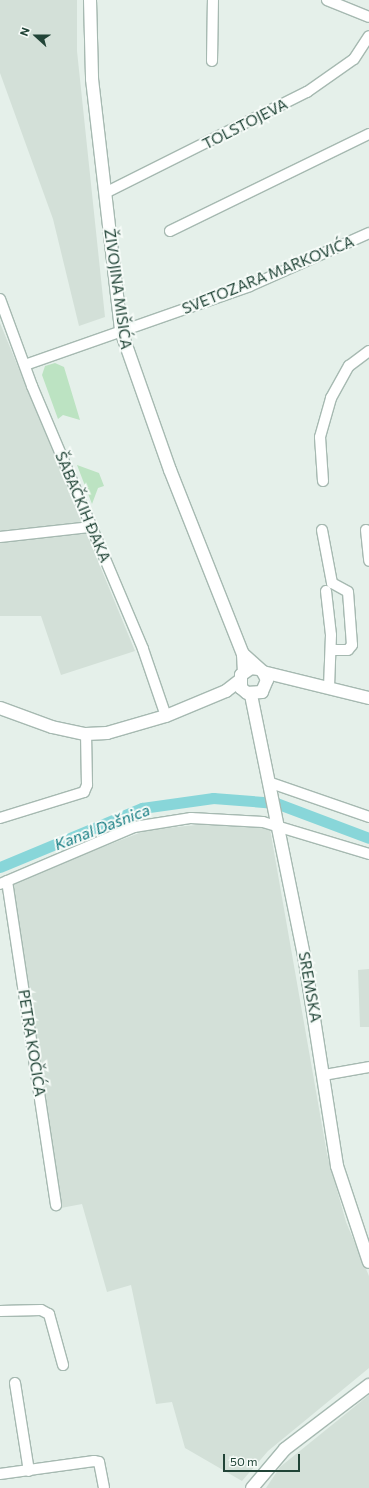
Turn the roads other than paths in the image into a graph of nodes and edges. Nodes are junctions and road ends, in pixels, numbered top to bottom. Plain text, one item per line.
1 (90, 0) edge
2 (213, 0) edge
3 (326, 0) edge
4 (369, 17) edge
5 (369, 36) edge
6 (212, 60) dead end
7 (369, 134) edge
8 (105, 193) junction
9 (170, 231) dead end
10 (369, 233) edge
11 (0, 299) edge
12 (121, 331) junction
13 (369, 351) edge
14 (25, 365) junction
15 (323, 481) dead end
16 (91, 527) junction
17 (322, 530) dead end
18 (366, 530) dead end
19 (0, 537) edge
20 (369, 561) edge
21 (326, 591) dead end
22 (331, 650) junction
23 (243, 654) junction
24 (261, 671) junction
25 (242, 676) junction
26 (276, 678) junction
27 (329, 688) junction
28 (226, 691) junction
29 (256, 692) junction
30 (369, 698) edge
31 (0, 708) edge
32 (166, 716) junction
33 (86, 734) junction
34 (272, 788) junction
35 (369, 817) edge
36 (0, 818) edge
37 (279, 827) junction
38 (369, 854) edge
39 (3, 882) edge
40 (369, 1066) edge
41 (324, 1075) junction
42 (56, 1205) dead end
43 (369, 1262) edge
44 (0, 1311) edge
45 (63, 1366) dead end
46 (15, 1383) dead end
47 (369, 1384) edge
48 (29, 1471) junction
49 (0, 1474) edge
50 (104, 1488) edge
51 (252, 1488) edge

1 - 8 main road, ŽIVOJINA MIŠIĆA
2 - 6 street
3 - 4 street
5 - 8 street, TOLSTOJEVA
7 - 9 street
8 - 12 main road, ŽIVOJINA MIŠIĆA
10 - 12 street, SVETOZARA MARKOVIĆA
11 - 14 street, ŠABAČKIH ĐAKA
12 - 14 street, SVETOZARA MARKOVIĆA
12 - 23 main road, ŽIVOJINA MIŠIĆA
13 - 15 street
14 - 16 street, ŠABAČKIH ĐAKA
16 - 19 street
16 - 32 street, ŠABAČKIH ĐAKA
17 - 22 street
18 - 20 street
21 - 22 street
22 - 27 street
23 - 24 main road
23 - 25 main road
24 - 25 main road
24 - 26 main road
24 - 29 main road
25 - 28 main road
25 - 29 main road
26 - 27 main road
26 - 29 main road
27 - 30 main road
28 - 29 main road
28 - 32 main road
29 - 34 main road, SREMSKA
31 - 33 main road
32 - 33 main road
33 - 36 street
34 - 35 street
34 - 37 main road, SREMSKA
37 - 38 street
37 - 39 street
37 - 41 main road, SREMSKA
39 - 42 street, PETRA KOČIĆA
40 - 41 street
41 - 43 main road, SREMSKA
44 - 45 street
46 - 48 street
47 - 51 main road
48 - 49 street
48 - 50 street

